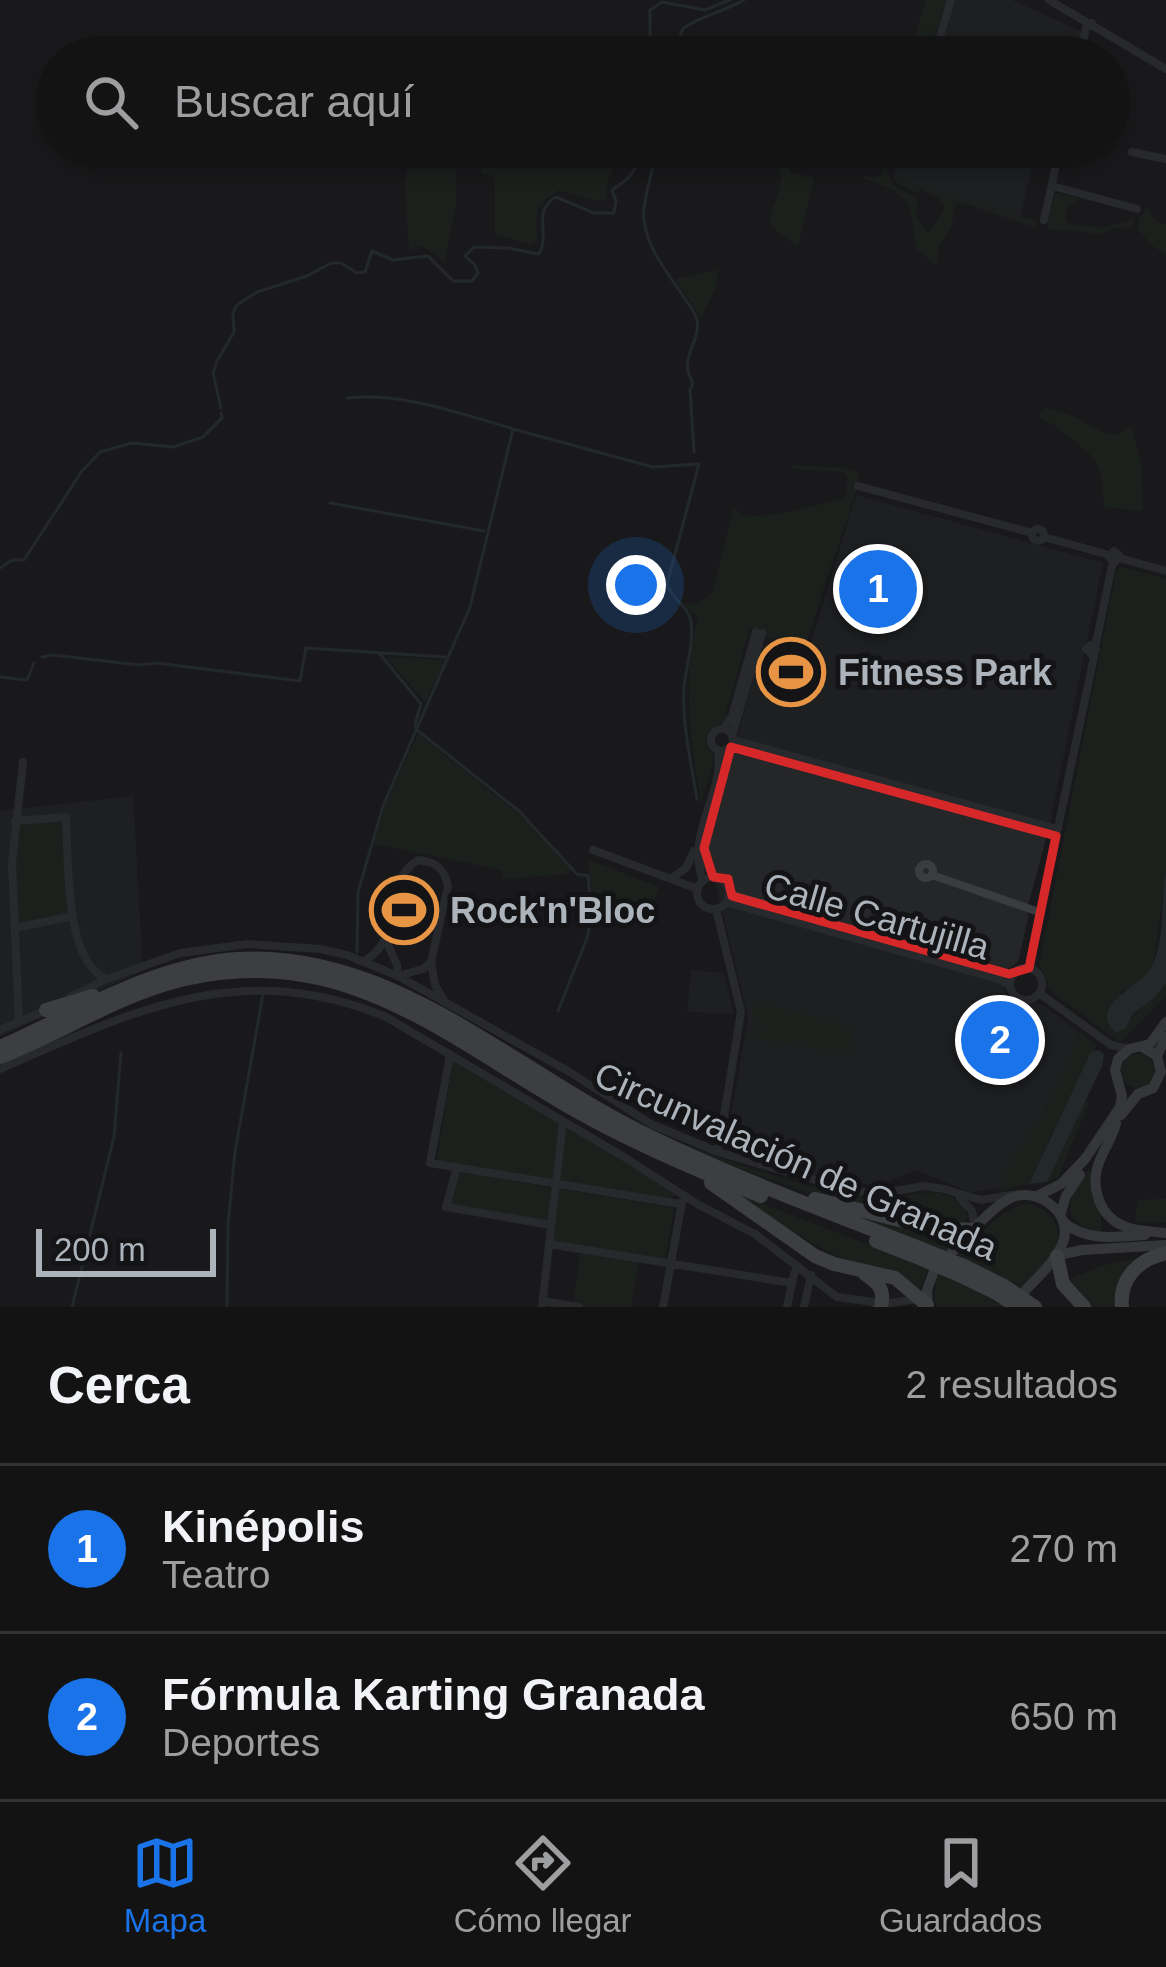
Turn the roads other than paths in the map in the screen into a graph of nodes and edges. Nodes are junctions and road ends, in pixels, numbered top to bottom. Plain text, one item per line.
1 (951, 0) edge
2 (1049, 0) edge
3 (1092, 23) junction
4 (940, 36) edge
5 (1084, 36) edge
6 (1113, 36) edge
7 (1130, 47) edge
8 (1166, 69) edge
9 (1132, 152) dead end
10 (1166, 159) edge
11 (1056, 168) edge
12 (1052, 186) junction
13 (1137, 209) dead end
14 (1044, 220) dead end
15 (858, 486) dead end
16 (1114, 558) junction
17 (1166, 571) edge
18 (757, 637) dead end
19 (728, 742) junction
20 (23, 762) dead end
21 (16, 821) junction
22 (1056, 833) junction
23 (697, 844) junction
24 (593, 850) dead end
25 (932, 874) dead end
26 (672, 878) junction
27 (704, 882) junction
28 (727, 898) junction
29 (716, 909) junction
30 (1039, 912) junction
31 (73, 916) junction
32 (15, 928) junction
33 (386, 942) junction
34 (365, 962) junction
35 (431, 962) junction
36 (92, 968) junction
37 (1028, 968) junction
38 (1014, 974) junction
39 (398, 976) junction
40 (105, 980) junction
41 (1010, 986) junction
42 (127, 987) junction
43 (87, 988) junction
44 (1039, 993) junction
45 (446, 1003) junction
46 (46, 1010) junction
47 (19, 1022) junction
48 (1166, 1022) edge
49 (0, 1030) edge
50 (1166, 1037) edge
51 (1111, 1045) junction
52 (0, 1047) edge
53 (1135, 1048) junction
54 (450, 1054) junction
55 (0, 1057) edge
56 (1118, 1059) junction
57 (1162, 1062) edge
58 (0, 1070) edge
59 (1120, 1085) junction
60 (1138, 1094) junction
61 (563, 1121) junction
62 (1116, 1124) junction
63 (718, 1153) junction
64 (682, 1164) junction
65 (457, 1167) junction
66 (555, 1184) junction
67 (758, 1185) junction
68 (955, 1193) junction
69 (1018, 1195) junction
70 (1036, 1196) junction
71 (683, 1200) junction
72 (1062, 1218) junction
73 (551, 1226) junction
74 (975, 1229) junction
75 (1166, 1234) edge
76 (549, 1244) junction
77 (1166, 1249) edge
78 (951, 1253) dead end
79 (924, 1255) junction
80 (1058, 1256) junction
81 (670, 1263) junction
82 (798, 1266) junction
83 (856, 1268) junction
84 (934, 1271) dead end
85 (811, 1275) junction
86 (792, 1283) junction
87 (1000, 1290) junction
88 (1024, 1292) dead end
89 (922, 1298) edge
90 (835, 1302) edge
91 (881, 1303) edge
92 (542, 1304) edge
93 (576, 1307) edge
94 (663, 1307) edge
95 (787, 1307) edge
96 (804, 1307) edge
97 (1017, 1307) edge
98 (1035, 1307) edge
99 (1084, 1307) edge
100 (1123, 1307) edge

1 - 4 street
2 - 3 street
3 - 5 street
3 - 6 street
7 - 8 street
9 - 10 street
11 - 12 street
12 - 13 street
12 - 14 street
15 - 16 street
16 - 17 street
16 - 22 street
18 - 19 street
19 - 22 street
19 - 23 street
19 - 27 street
20 - 21 street
21 - 31 street
21 - 32 street
22 - 30 street
23 - 26 street
23 - 27 street
24 - 26 street
25 - 30 street
26 - 27 street
27 - 28 street
27 - 29 street
28 - 29 street
28 - 38 street, Calle Cartujilla
28 - 41 street, Calle Cartujilla
29 - 63 street
30 - 37 street
31 - 32 street
31 - 36 street
32 - 47 street
33 - 34 street
33 - 35 street
33 - 39 street
34 - 39 street
34 - 40 street
35 - 39 street
35 - 45 street
36 - 40 street
36 - 43 street
37 - 38 street
37 - 44 street
38 - 41 street
39 - 45 street
40 - 43 street
41 - 44 street
42 - 46 highway
42 - 52 highway, Circunvalación de Granada
42 - 67 highway, Circunvalación de Granada
43 - 46 street
44 - 51 street
45 - 63 street
46 - 47 street
47 - 49 street
48 - 53 main road
50 - 57 main road
51 - 53 street
51 - 56 street
53 - 56 main road
53 - 57 main road
54 - 58 street
54 - 61 street
54 - 65 street
55 - 64 highway, Circunvalación de Granada
56 - 59 main road
57 - 60 main road
59 - 60 main road
59 - 70 main road
60 - 62 main road
61 - 66 street
61 - 71 street
62 - 72 main road
62 - 75 main road
63 - 68 street
64 - 79 highway, Circunvalación de Granada
64 - 83 highway
65 - 66 street
65 - 73 street
66 - 71 street
66 - 73 street
67 - 74 highway
67 - 79 highway, Circunvalación de Granada
68 - 69 street
68 - 74 street
69 - 70 main road
69 - 74 main road
70 - 72 main road
71 - 81 street
71 - 82 street
72 - 75 main road
72 - 80 main road
73 - 76 street
74 - 78 main road
76 - 81 street
76 - 92 street
77 - 80 main road
77 - 100 highway
79 - 87 highway, Circunvalación de Granada, bridge
80 - 88 main road
80 - 99 highway
81 - 86 street
81 - 94 street
82 - 85 street
82 - 86 street
83 - 89 highway
83 - 91 highway
84 - 89 main road
85 - 90 street
85 - 96 street
86 - 95 street
87 - 97 highway, Circunvalación de Granada, bridge
87 - 98 highway, Circunvalación de Granada, bridge
89 - 91 street
89 - 91 street
90 - 91 street
92 - 93 street

